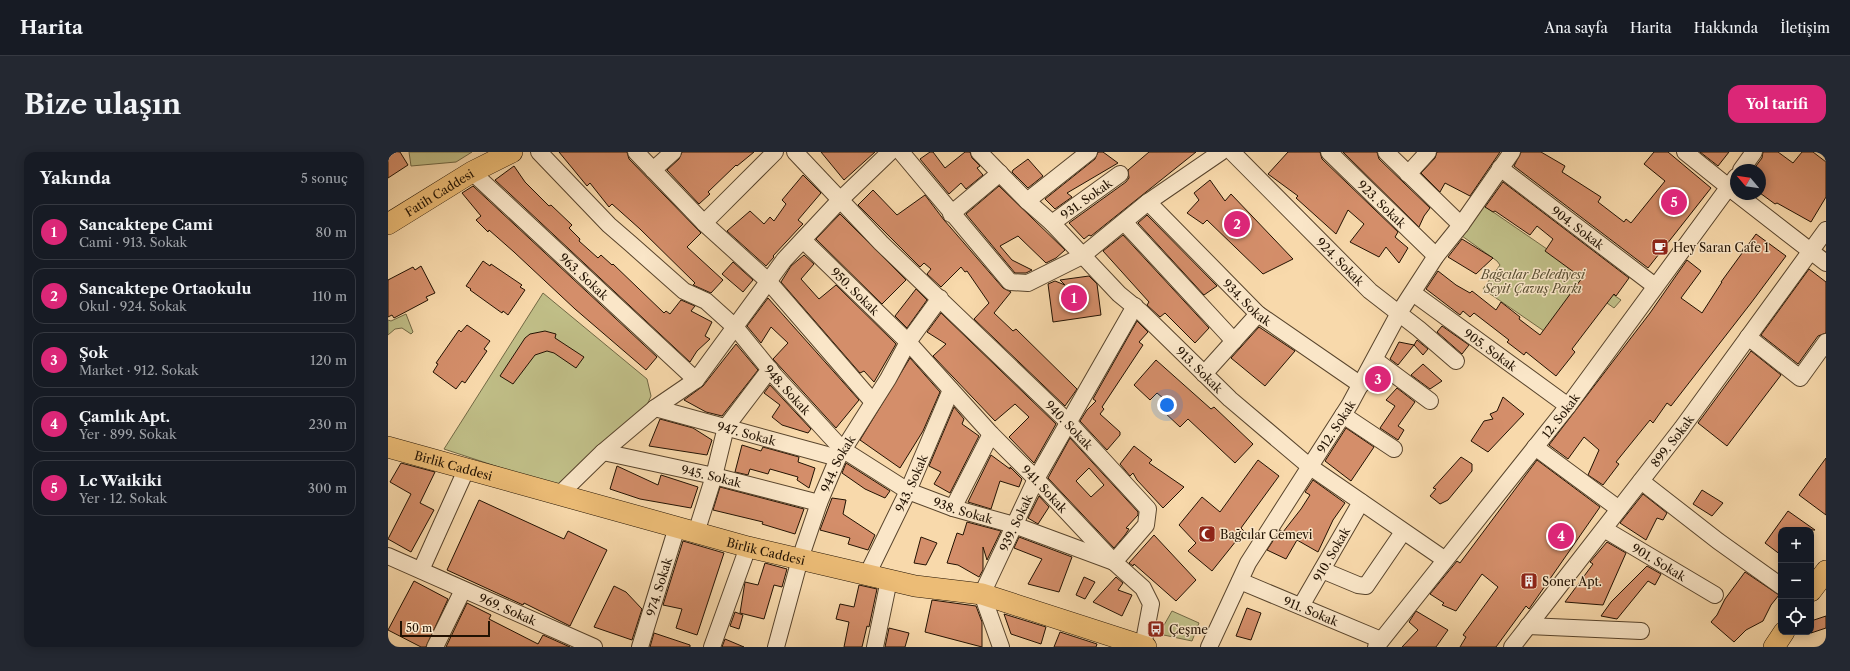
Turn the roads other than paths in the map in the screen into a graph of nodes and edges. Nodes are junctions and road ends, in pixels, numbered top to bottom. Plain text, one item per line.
1 (512, 152) edge
2 (539, 152) edge
3 (636, 152) edge
4 (673, 152) edge
5 (775, 152) edge
6 (890, 152) edge
7 (901, 152) edge
8 (979, 152) edge
9 (1089, 152) edge
10 (1221, 152) edge
11 (1232, 152) edge
12 (1329, 152) edge
13 (1386, 152) edge
14 (1428, 152) edge
15 (1512, 152) edge
16 (1685, 152) edge
17 (1754, 152) edge
18 (800, 154) edge
19 (1745, 164) edge
20 (1500, 168) junction
21 (653, 170) junction
22 (472, 172) junction
23 (1000, 173) junction
24 (1120, 174) dead end
25 (1408, 174) junction
26 (1730, 185) edge
27 (1730, 193) edge
28 (840, 200) junction
29 (1748, 200) edge
30 (1027, 201) junction
31 (1148, 202) junction
32 (951, 214) junction
33 (1124, 222) junction
34 (704, 223) junction
35 (1052, 223) junction
36 (388, 224) edge
37 (1461, 225) junction
38 (1826, 230) edge
39 (803, 240) junction
40 (1810, 251) junction
41 (1082, 256) junction
42 (1436, 256) junction
43 (1826, 263) edge
44 (768, 282) junction
45 (1655, 286) junction
46 (1414, 293) junction
47 (940, 298) junction
48 (1135, 306) junction
49 (1399, 313) junction
50 (1258, 314) junction
51 (736, 328) junction
52 (1748, 337) junction
53 (1234, 341) junction
54 (908, 342) junction
55 (1826, 342) edge
56 (1375, 360) junction
57 (1456, 361) dead end
58 (770, 369) junction
59 (1204, 374) junction
60 (696, 380) junction
61 (1361, 385) junction
62 (951, 390) junction
63 (1430, 401) dead end
64 (873, 402) junction
65 (1568, 406) junction
66 (655, 408) junction
67 (1343, 415) junction
68 (1069, 424) junction
69 (726, 427) junction
70 (991, 434) junction
71 (388, 447) edge
72 (1535, 447) junction
73 (1394, 450) dead end
74 (603, 452) junction
75 (840, 454) junction
76 (1309, 466) junction
77 (466, 470) junction
78 (714, 476) junction
79 (1036, 479) junction
80 (1641, 481) junction
81 (908, 491) junction
82 (559, 495) junction
83 (1361, 502) junction
84 (819, 503) junction
85 (953, 508) junction
86 (1620, 509) junction
87 (1014, 525) junction
88 (1604, 529) junction
89 (687, 530) junction
90 (1403, 532) junction
91 (748, 547) junction
92 (388, 556) edge
93 (800, 559) junction
94 (1444, 559) junction
95 (1114, 562) junction
96 (421, 570) junction
97 (1322, 570) junction
98 (1826, 571) edge
99 (867, 575) junction
100 (889, 580) junction
101 (1240, 581) junction
102 (1778, 584) edge
103 (1814, 587) edge
104 (463, 590) junction
105 (982, 594) junction
106 (1715, 595) dead end
107 (1301, 606) junction
108 (1528, 626) junction
109 (1641, 632) dead end
110 (1782, 635) edge
111 (1379, 643) edge
112 (586, 645) edge
113 (435, 647) edge
114 (640, 647) edge
115 (712, 647) edge
116 (776, 647) edge
117 (875, 647) edge
118 (1001, 647) edge
119 (1144, 647) edge
120 (1209, 647) edge
121 (1512, 647) edge
122 (1774, 647) edge

1 - 22 main road, Fatih Caddesi
2 - 51 street, 948. Sokak
3 - 21 street
4 - 21 street
5 - 34 street
6 - 28 street
7 - 32 street
8 - 23 street, 913. Sokak
9 - 30 street
10 - 31 street
11 - 49 street, 924. Sokak
12 - 42 street, 923. Sokak
13 - 25 street
14 - 25 street
15 - 20 street, 912. Sokak
16 - 26 street
17 - 19 street
18 - 28 street, 940. Sokak
20 - 37 street, 912. Sokak
20 - 45 street, 904. Sokak
21 - 34 street
22 - 36 main road, Fatih Caddesi
22 - 60 street, 963. Sokak
23 - 30 street, 913. Sokak
23 - 32 street
24 - 35 street, 931. Sokak
25 - 37 street
27 - 45 street, 12. Sokak
28 - 39 street
28 - 47 street, 940. Sokak
29 - 40 street
30 - 35 street, 913. Sokak
31 - 33 street
31 - 50 street, 934. Sokak
32 - 41 street
33 - 41 street
33 - 53 street
34 - 44 street
35 - 41 street, 913. Sokak
37 - 42 street, 912. Sokak
38 - 40 street, 899. Sokak
39 - 44 street
39 - 54 street, 950. Sokak
40 - 43 street
40 - 52 street, 899. Sokak
41 - 48 street, 913. Sokak
42 - 46 street, 912. Sokak
44 - 51 street
44 - 64 street
45 - 65 street, 12. Sokak
46 - 49 street, 912. Sokak
46 - 65 street, 905. Sokak
47 - 54 street, 944. Sokak
47 - 68 street, 940. Sokak
48 - 59 street, 913. Sokak
48 - 68 street, 939. Sokak
49 - 56 street, 912. Sokak
49 - 57 street, 924. Sokak
50 - 53 street
50 - 61 street, 934. Sokak
51 - 58 street, 948. Sokak
51 - 60 street
52 - 55 street
52 - 80 street, 899. Sokak
53 - 59 street
54 - 62 street, 941. Sokak
54 - 64 street, 944. Sokak
56 - 61 street, 912. Sokak
56 - 63 street
58 - 69 street
58 - 75 street, 948. Sokak
59 - 76 street, 913. Sokak
60 - 66 street
61 - 67 street, 912. Sokak
62 - 70 street, 941. Sokak
62 - 81 street, 943. Sokak
64 - 75 street, 944. Sokak
65 - 72 street, 12. Sokak
66 - 69 street, 947. Sokak
66 - 74 street
67 - 73 street
67 - 76 street, 912. Sokak
68 - 79 street, 939. Sokak
68 - 95 street, 940. Sokak
69 - 75 street, 947. Sokak
69 - 78 street, 974. Sokak
70 - 79 street, 941. Sokak
70 - 85 street
71 - 77 main road, Birlik Caddesi
72 - 86 street
72 - 94 street, 12. Sokak
74 - 78 street, 945. Sokak
74 - 82 street
75 - 81 street, 938. Sokak
75 - 84 street, 944. Sokak
76 - 83 street, 913. Sokak
76 - 101 street, 912. Sokak
77 - 82 main road, Birlik Caddesi
77 - 96 street
78 - 84 street, 945. Sokak
78 - 89 street, 974. Sokak
79 - 87 street, 939. Sokak
79 - 95 street, 941. Sokak
80 - 86 street, 899. Sokak
80 - 102 street
81 - 85 street, 938. Sokak
81 - 99 street, 943. Sokak
82 - 89 main road, Birlik Caddesi
83 - 90 street, 913. Sokak
83 - 97 street, 910. Sokak
84 - 93 street, 944. Sokak
85 - 87 street, 938. Sokak
86 - 88 street, 899. Sokak
87 - 95 street, 938. Sokak
87 - 105 street, 939. Sokak
88 - 106 street, 901. Sokak
88 - 108 street, 899. Sokak
89 - 91 main road, Birlik Caddesi
89 - 114 street, 974. Sokak
90 - 94 street, 913. Sokak
90 - 97 street
91 - 93 main road, Birlik Caddesi
91 - 115 street
92 - 96 street, 969. Sokak
93 - 99 main road, Birlik Caddesi
93 - 116 street, 944. Sokak
94 - 111 street, 12. Sokak
95 - 119 street, 941. Sokak
96 - 104 street, 969. Sokak
97 - 107 street, 910. Sokak
98 - 103 main road
99 - 100 main road, Birlik Caddesi
100 - 105 main road, Birlik Caddesi
100 - 117 street
101 - 107 street, 911. Sokak
101 - 120 street, 912. Sokak
104 - 112 street, 969. Sokak
104 - 113 street
105 - 118 street
105 - 119 main road, Birlik Caddesi
107 - 111 street, 911. Sokak
108 - 109 street
108 - 121 street, 899. Sokak
110 - 122 main road

